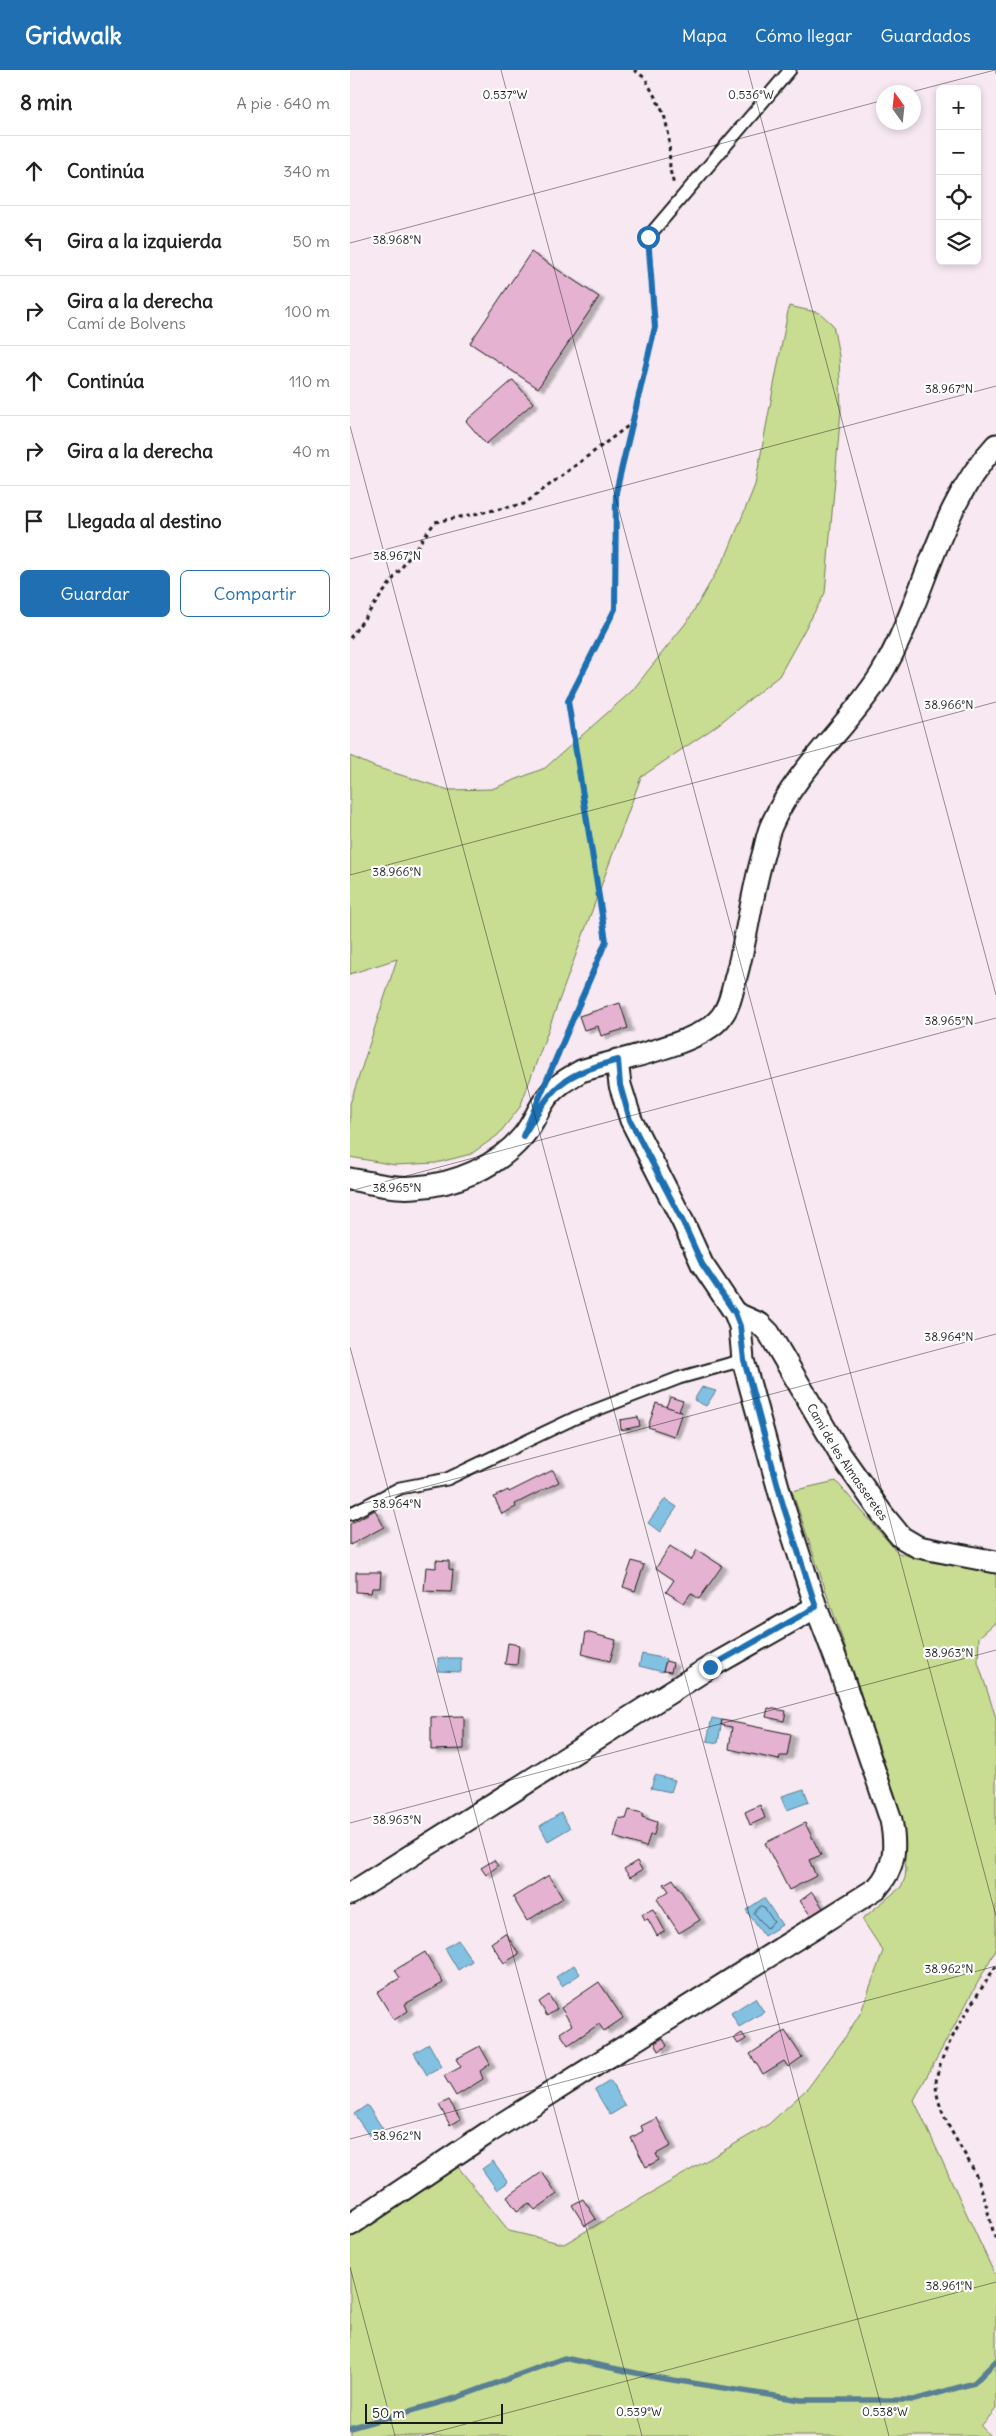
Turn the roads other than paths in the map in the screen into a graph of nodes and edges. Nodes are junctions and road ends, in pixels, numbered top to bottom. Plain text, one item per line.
1 (790, 70) edge
2 (648, 237) road end
3 (996, 445) edge
4 (618, 1060) junction
5 (350, 1179) edge
6 (735, 1313) junction
7 (744, 1360) junction
8 (350, 1514) edge
9 (996, 1562) edge
10 (816, 1607) junction
11 (350, 1894) edge
12 (350, 2224) edge

1 - 2 lane
3 - 4 street
4 - 5 street
4 - 6 street
6 - 7 street
6 - 9 street, Camí de les Almasseretes
7 - 8 lane
7 - 10 street
10 - 11 street
10 - 12 street

